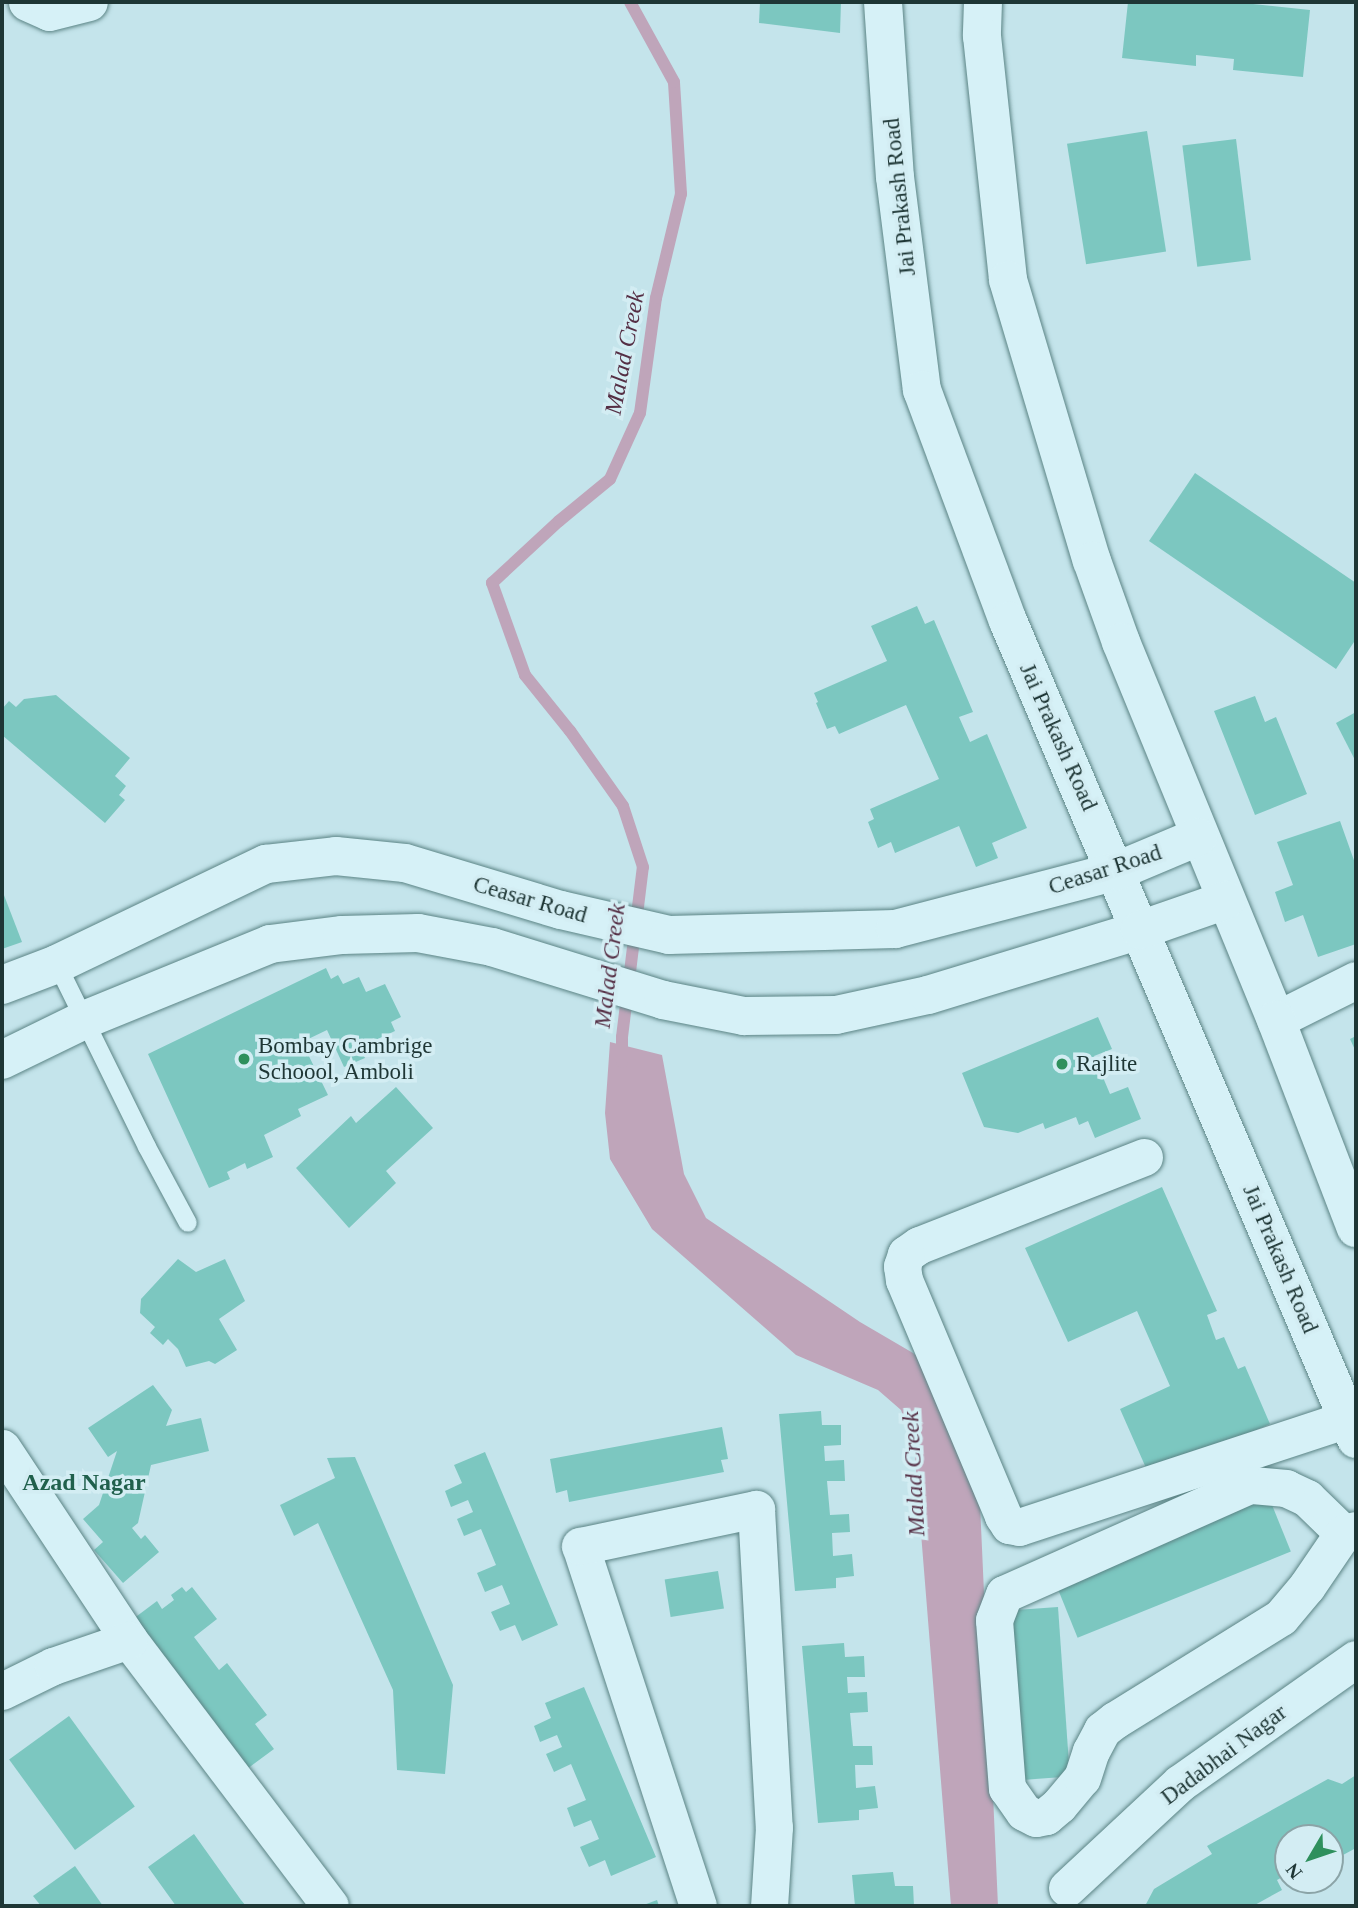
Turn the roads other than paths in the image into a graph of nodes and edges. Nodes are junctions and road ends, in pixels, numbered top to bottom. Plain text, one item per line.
1 (27, 2) edge
2 (89, 2) edge
3 (883, 2) edge
4 (983, 2) edge
5 (1198, 837) junction
6 (1117, 872) junction
7 (501, 892) junction
8 (1226, 900) junction
9 (1140, 930) junction
10 (492, 947) junction
11 (57, 964) junction
12 (1356, 980) edge
13 (2, 985) edge
14 (84, 1020) junction
15 (1276, 1020) junction
16 (2, 1060) edge
17 (1144, 1157) dead end
18 (188, 1223) dead end
19 (1356, 1228) edge
20 (1352, 1429) edge
21 (2, 1448) edge
22 (1350, 1531) edge
23 (129, 1640) junction
24 (1356, 1659) edge
25 (2, 1691) edge
26 (1067, 1888) dead end
27 (330, 1906) edge
28 (698, 1906) edge
29 (769, 1906) edge

1 - 2 street
3 - 6 main road, Jai Prakash Road
4 - 5 main road
5 - 6 main road, Ceasar Road
5 - 8 main road
6 - 7 main road, Ceasar Road
6 - 9 main road, Jai Prakash Road
7 - 10 main road
7 - 11 main road, Ceasar Road
8 - 9 main road
8 - 15 main road
9 - 10 main road
9 - 20 main road, Jai Prakash Road
10 - 14 main road
11 - 13 main road, Ceasar Road
11 - 14 lane
12 - 15 street
14 - 16 main road
14 - 18 lane
15 - 19 main road
17 - 20 street
21 - 23 street
22 - 22 street
23 - 25 street
23 - 27 street
24 - 26 street, Dadabhai Nagar
28 - 29 street

